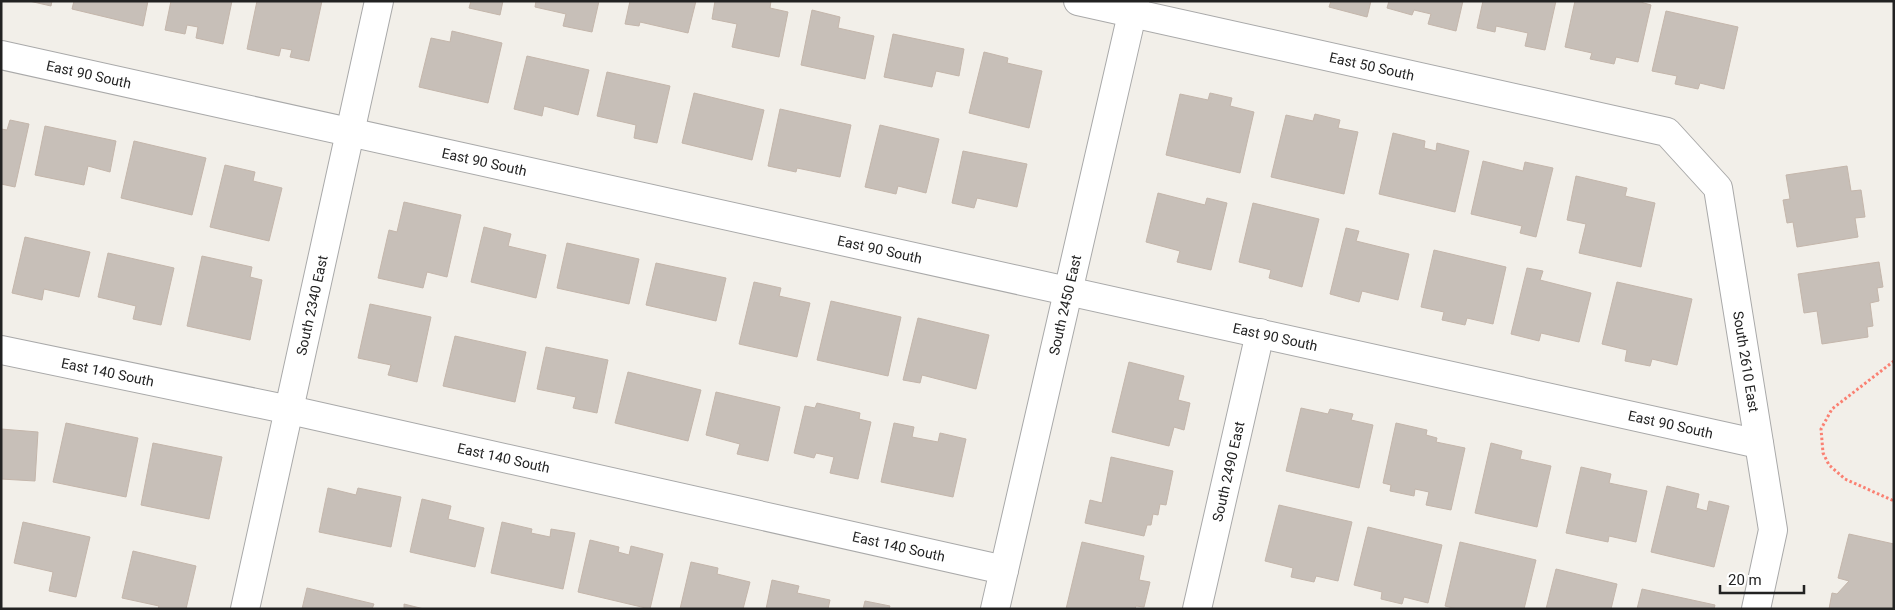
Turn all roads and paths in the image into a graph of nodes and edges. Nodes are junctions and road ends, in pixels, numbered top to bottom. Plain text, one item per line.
1 (380, 1) edge
2 (1078, 1) edge
3 (1134, 7) edge
4 (1, 55) edge
5 (351, 131) junction
6 (1666, 132) joint
7 (1068, 292) junction
8 (1260, 333) junction
9 (1, 350) edge
10 (1894, 361) edge
11 (290, 410) junction
12 (1759, 444) junction
13 (1894, 501) edge
14 (1004, 570) junction
15 (245, 609) edge
16 (995, 609) edge
17 (1197, 609) edge
18 (1756, 609) edge

1 - 5 street, South 2340 East
2 - 3 street, East 50 South
3 - 6 street, East 50 South
3 - 7 street, South 2450 East
4 - 5 street, East 90 South
5 - 7 street, East 90 South
5 - 11 street, South 2340 East
6 - 12 street, South 2610 East
7 - 8 street, East 90 South
7 - 14 street, South 2450 East
8 - 12 street, East 90 South
8 - 17 street, South 2490 East
9 - 11 street, East 140 South
10 - 13 path
11 - 14 street, East 140 South
11 - 15 street, South 2340 East
12 - 18 street, South 2610 East
14 - 16 street, South 2450 East

